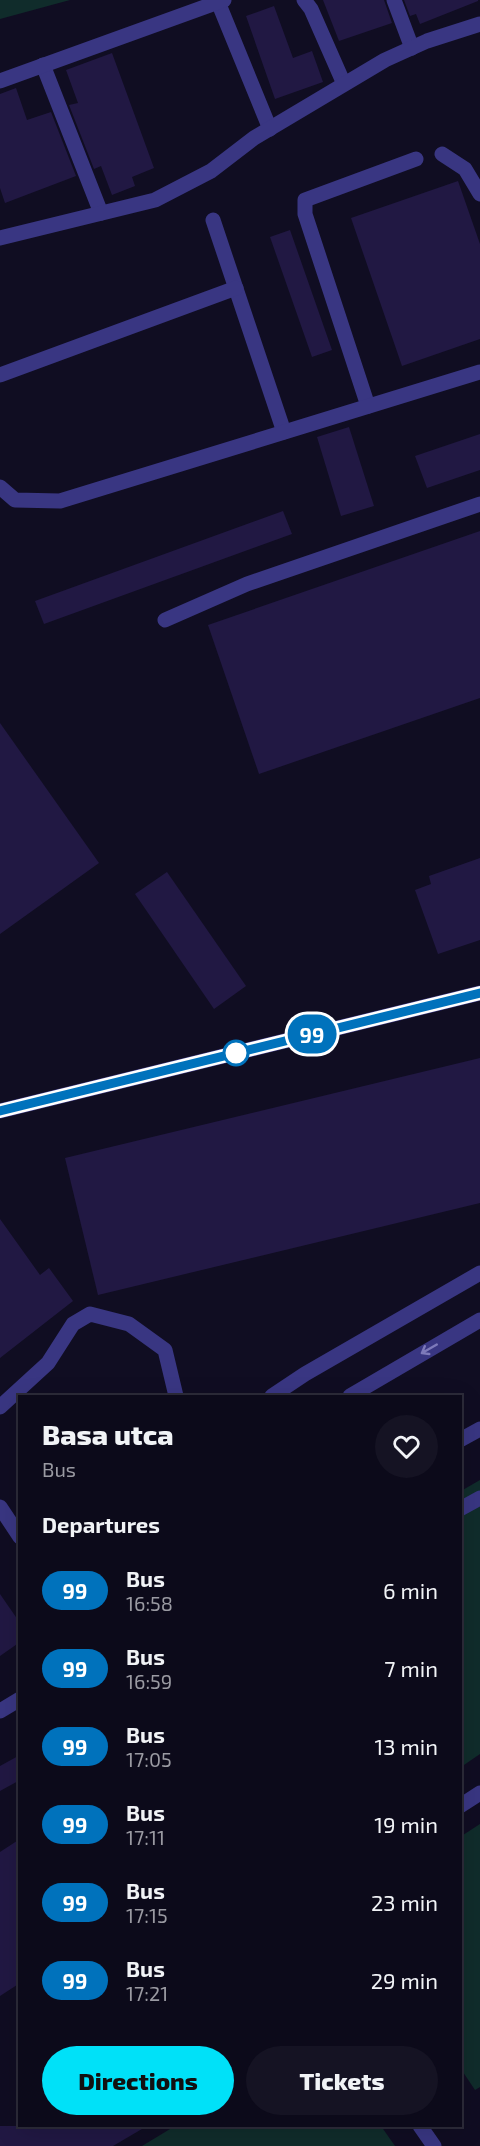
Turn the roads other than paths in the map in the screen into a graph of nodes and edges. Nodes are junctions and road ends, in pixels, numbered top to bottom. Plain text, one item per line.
1 (304, 0) edge
2 (394, 0) edge
3 (221, 1) edge
4 (480, 24) edge
5 (412, 48) junction
6 (43, 65) junction
7 (0, 81) edge
8 (344, 84) junction
9 (270, 129) junction
10 (442, 154) dead end
11 (416, 159) dead end
12 (480, 194) edge
13 (101, 213) junction
14 (213, 220) dead end
15 (0, 238) edge
16 (236, 288) junction
17 (480, 372) edge
18 (0, 375) edge
19 (368, 406) junction
20 (284, 432) junction
21 (0, 487) edge
22 (480, 504) edge
23 (165, 620) dead end
24 (480, 993) edge
25 (0, 1111) edge
26 (480, 1274) edge
27 (480, 1320) edge
28 (176, 1395) edge
29 (274, 1395) edge
30 (352, 1395) edge
31 (0, 1407) edge
32 (480, 1429) edge
33 (462, 1439) edge
34 (480, 1498) edge
35 (0, 1507) edge
36 (462, 1508) edge
37 (18, 1534) edge
38 (18, 1700) edge
39 (0, 1711) edge
40 (480, 1794) edge
41 (462, 1805) edge
42 (421, 2127) edge
43 (434, 2146) edge

1 - 8 street
2 - 5 street
3 - 6 street
3 - 9 street
4 - 5 street
5 - 8 street
6 - 7 street
6 - 13 street
8 - 9 street
9 - 13 street
10 - 12 street
11 - 19 street
13 - 15 street
14 - 16 street
16 - 18 street
16 - 20 street
17 - 19 street
19 - 20 street
20 - 21 street
22 - 23 street
24 - 25 street
26 - 29 street
27 -> 30 street
28 - 31 street
32 - 33 street
34 - 36 street
35 - 37 street
38 - 39 street
40 - 41 street
42 - 43 street

